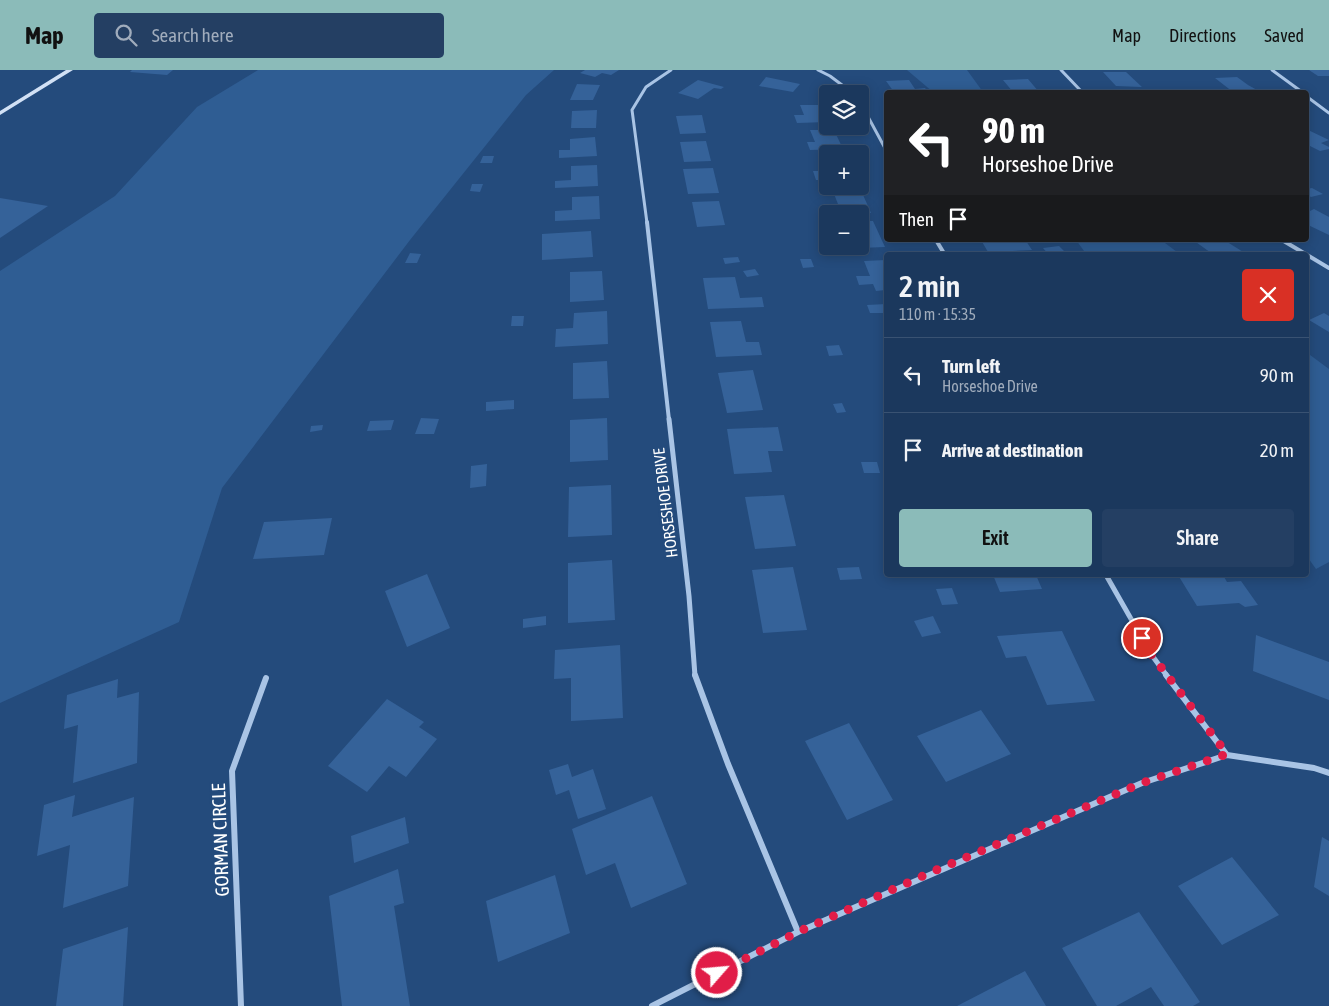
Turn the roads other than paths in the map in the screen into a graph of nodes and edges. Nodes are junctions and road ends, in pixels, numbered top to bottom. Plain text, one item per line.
1 (70, 70) edge
2 (671, 70) edge
3 (818, 70) edge
4 (1061, 70) edge
5 (1272, 70) edge
6 (842, 85) edge
7 (1080, 90) edge
8 (1299, 90) edge
9 (1309, 98) edge
10 (0, 113) edge
11 (1329, 113) edge
12 (869, 119) edge
13 (884, 146) edge
14 (1285, 242) edge
15 (1302, 252) edge
16 (1309, 256) edge
17 (1329, 268) edge
18 (1107, 577) edge
19 (266, 678) dead end
20 (1227, 754) junction
21 (1329, 773) edge
22 (798, 932) junction
23 (241, 1006) edge
24 (652, 1006) edge

1 - 10 main road
2 - 22 street, HORSESHOE DRIVE
3 - 6 street
4 - 7 street
5 - 8 street
9 - 11 street
12 - 13 street
14 - 15 street
16 - 17 street
18 - 20 street
19 - 23 street, GORMAN CIRCLE
20 - 21 street
20 - 22 street
22 - 24 street

